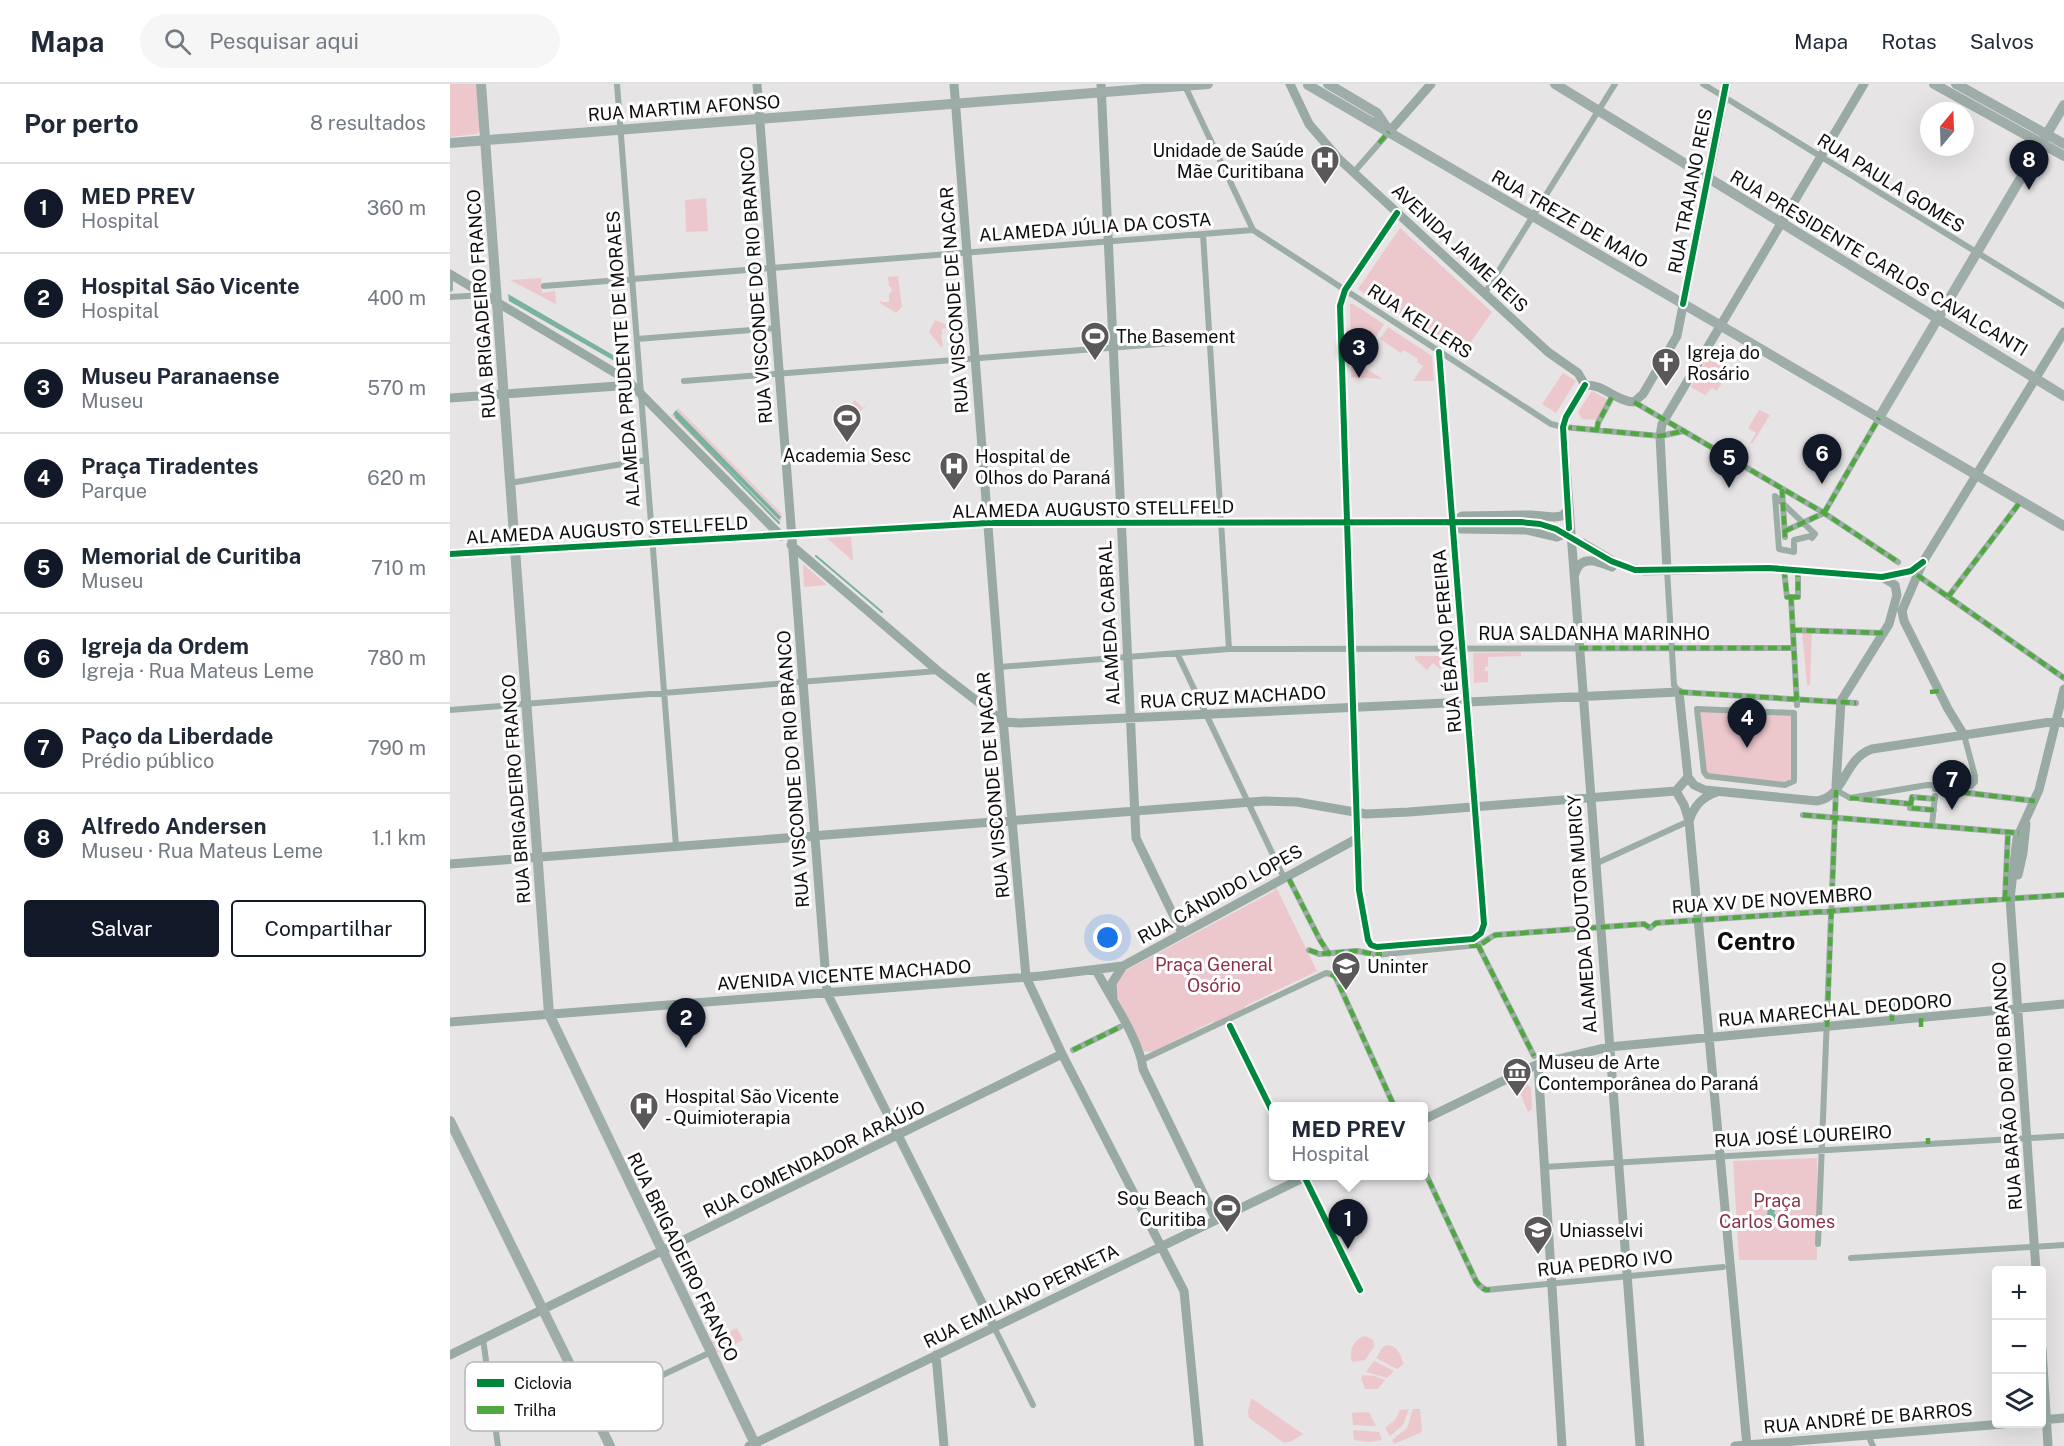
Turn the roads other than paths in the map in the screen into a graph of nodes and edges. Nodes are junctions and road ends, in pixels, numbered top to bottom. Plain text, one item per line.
1 (481, 84) edge
2 (617, 84) edge
3 (757, 84) edge
4 (954, 84) edge
5 (1208, 84) edge
6 (1290, 84) edge
7 (1328, 84) edge
8 (1431, 84) edge
9 (1555, 84) edge
10 (1615, 84) edge
11 (1703, 84) edge
12 (1726, 84) edge
13 (1864, 84) edge
14 (1934, 84) edge
15 (1308, 85) edge
16 (1185, 86) junction
17 (1102, 88) edge
18 (1956, 88) edge
19 (1724, 97) junction
20 (956, 104) junction
21 (2064, 105) edge
22 (1598, 111) junction
23 (759, 119) junction
24 (620, 130) junction
25 (1389, 132) junction
26 (2044, 139) junction
27 (485, 140) junction
28 (450, 143) edge
29 (2064, 144) edge
30 (2064, 156) edge
31 (1821, 157) junction
32 (1354, 172) junction
33 (1708, 178) junction
34 (1397, 213) junction
35 (1533, 216) junction
36 (1781, 223) junction
37 (1253, 230) junction
38 (1203, 234) junction
39 (1108, 241) junction
40 (967, 252) junction
41 (1976, 254) junction
42 (771, 268) junction
43 (450, 274) edge
44 (632, 279) junction
45 (450, 280) edge
46 (544, 286) dead end
47 (450, 289) edge
48 (1345, 290) junction
49 (1485, 293) junction
50 (485, 295) junction
51 (450, 297) edge
52 (497, 302) junction
53 (1683, 304) junction
54 (2064, 306) edge
55 (1938, 319) junction
56 (1720, 325) junction
57 (776, 328) junction
58 (2064, 332) edge
59 (637, 339) junction
60 (1210, 340) junction
61 (1113, 348) junction
62 (1439, 352) junction
63 (975, 358) junction
64 (779, 374) junction
65 (2036, 378) junction
66 (684, 381) dead end
67 (632, 385) junction
68 (1585, 385) junction
69 (641, 393) junction
70 (504, 394) junction
71 (1613, 395) junction
72 (2064, 396) edge
73 (450, 398) edge
74 (1634, 402) junction
75 (1879, 418) junction
76 (1664, 420) junction
77 (1563, 427) junction
78 (1597, 430) junction
79 (1684, 431) junction
80 (1660, 436) junction
81 (646, 460) junction
82 (1976, 475) junction
83 (510, 483) junction
84 (1782, 489) junction
85 (1775, 496) joint
86 (2021, 501) junction
87 (1568, 510) junction
88 (1824, 513) junction
89 (1347, 522) junction
90 (1453, 522) junction
91 (988, 523) junction
92 (1121, 523) junction
93 (1221, 523) junction
94 (2064, 526) edge
95 (1569, 528) junction
96 (1556, 529) dead end
97 (780, 534) junction
98 (792, 534) junction
99 (652, 542) junction
100 (1583, 543) dead end
101 (792, 546) junction
102 (515, 550) junction
103 (1884, 553) junction
104 (450, 554) edge
105 (1882, 561) dead end
106 (1898, 562) dead end
107 (1923, 562) junction
108 (1784, 569) junction
109 (1667, 570) junction
110 (1798, 570) junction
111 (1917, 575) junction
112 (1882, 577) junction
113 (1574, 580) junction
114 (1791, 597) junction
115 (1948, 597) junction
116 (1904, 621) junction
117 (1886, 628) junction
118 (1793, 630) junction
119 (1352, 648) junction
120 (1463, 648) junction
121 (1579, 648) junction
122 (1672, 648) junction
123 (1794, 648) junction
124 (1229, 649) junction
125 (1177, 653) junction
126 (1127, 657) junction
127 (999, 667) junction
128 (938, 671) junction
129 (2064, 678) edge
130 (803, 682) junction
131 (2064, 689) edge
132 (1679, 692) junction
133 (664, 693) junction
134 (1582, 696) junction
135 (1797, 701) junction
136 (1841, 701) junction
137 (1467, 702) junction
138 (1856, 703) dead end
139 (526, 704) junction
140 (1353, 707) junction
141 (1696, 709) joint
142 (450, 710) edge
143 (1206, 714) junction
144 (1130, 718) junction
145 (1004, 722) junction
146 (2060, 722) edge
147 (1964, 735) junction
148 (1688, 777) junction
149 (1936, 787) junction
150 (1836, 790) junction
151 (1676, 791) junction
152 (1719, 791) junction
153 (1590, 798) junction
154 (1850, 798) junction
155 (1935, 799) junction
156 (2035, 801) junction
157 (1248, 802) junction
158 (1911, 804) junction
159 (1476, 807) junction
160 (1934, 810) dead end
161 (1134, 811) junction
162 (1357, 813) junction
163 (1803, 815) dead end
164 (2026, 816) junction
165 (1835, 817) junction
166 (1013, 820) junction
167 (1689, 821) junction
168 (1932, 825) junction
169 (2008, 832) junction
170 (2019, 833) junction
171 (815, 835) junction
172 (1358, 838) junction
173 (676, 846) junction
174 (537, 857) junction
175 (450, 864) edge
176 (1595, 864) junction
177 (1286, 878) junction
178 (2064, 895) edge
179 (2009, 896) junction
180 (1888, 907) junction
181 (1831, 911) junction
182 (1889, 916) dead end
183 (1698, 921) junction
184 (1600, 927) junction
185 (1182, 933) junction
186 (1478, 945) junction
187 (1309, 950) dead end
188 (1329, 954) junction
189 (1123, 966) junction
190 (1096, 970) junction
191 (1026, 977) junction
192 (827, 993) junction
193 (1114, 1001) junction
194 (1892, 1002) dead end
195 (2064, 1005) edge
196 (2018, 1009) junction
197 (549, 1014) junction
198 (1892, 1021) junction
199 (450, 1022) edge
200 (1230, 1026) dead end
201 (1120, 1027) dead end
202 (1827, 1027) junction
203 (1709, 1038) junction
204 (1609, 1047) junction
205 (1073, 1050) dead end
206 (1062, 1054) junction
207 (1142, 1060) junction
208 (1536, 1060) junction
209 (1392, 1102) edge
210 (1269, 1105) edge
211 (1428, 1117) edge
212 (450, 1122) edge
213 (898, 1136) junction
214 (2064, 1136) edge
215 (2026, 1139) junction
216 (455, 1143) edge
217 (1822, 1150) junction
218 (1720, 1156) junction
219 (1618, 1162) junction
220 (1544, 1167) junction
221 (1428, 1178) edge
222 (1297, 1180) edge
223 (1307, 1180) edge
224 (1216, 1220) junction
225 (1818, 1244) dead end
226 (2064, 1245) edge
227 (1160, 1247) junction
228 (2034, 1247) junction
229 (662, 1251) junction
230 (1851, 1258) dead end
231 (2036, 1266) edge
232 (1723, 1267) dead end
233 (1627, 1276) junction
234 (1552, 1284) junction
235 (1360, 1290) dead end
236 (542, 1310) junction
237 (994, 1327) junction
238 (483, 1339) junction
239 (711, 1352) junction
240 (450, 1355) edge
241 (936, 1355) junction
242 (486, 1362) edge
243 (568, 1362) edge
244 (663, 1375) edge
245 (1033, 1405) dead end
246 (2064, 1419) edge
247 (2046, 1420) edge
248 (1992, 1425) edge
249 (2045, 1428) edge
250 (496, 1431) edge
251 (602, 1431) edge
252 (1868, 1435) junction
253 (753, 1445) edge
254 (1747, 1445) edge
255 (498, 1446) edge
256 (609, 1446) edge
257 (944, 1446) edge
258 (1199, 1446) edge
259 (1562, 1446) edge
260 (1640, 1446) edge
261 (1735, 1446) edge
262 (1873, 1446) edge
263 (2048, 1446) edge

1 - 27 main road, RUA BRIGADEIRO FRANCO
2 - 24 street, ALAMEDA PRUDENTE DE MORAES
3 - 23 street, RUA VISCONDE DO RIO BRANCO
4 - 20 street, RUA VISCONDE DE NACAR
5 - 16 main road, RUA MARTIM AFONSO
6 - 32 street, AVENIDA JAIME REIS
7 - 25 main road
8 - 25 street
9 - 22 main road, RUA PRESIDENTE CARLOS CAVALCANTI
10 - 22 street
11 - 19 street, RUA PAULA GOMES
12 - 19 main road, RUA TRAJANO REIS
13 - 31 street
14 - 18 main road
15 - 25 main road, RUA TREZE DE MAIO
16 - 17 main road, RUA MARTIM AFONSO
16 - 37 street
17 - 20 main road, RUA MARTIM AFONSO
17 - 39 street, ALAMEDA CABRAL
18 - 26 main road
19 - 31 street, RUA PAULA GOMES
19 - 33 main road, RUA TRAJANO REIS
20 - 23 main road, RUA MARTIM AFONSO
20 - 40 street, RUA VISCONDE DE NACAR
21 - 26 main road
22 - 33 main road, RUA PRESIDENTE CARLOS CAVALCANTI
22 - 35 street
23 - 24 main road, RUA MARTIM AFONSO
23 - 42 street, RUA VISCONDE DO RIO BRANCO
24 - 27 main road, RUA MARTIM AFONSO
24 - 44 street, ALAMEDA PRUDENTE DE MORAES
25 - 32 street
25 - 35 main road, RUA TREZE DE MAIO
26 - 29 main road
26 - 30 main road
26 - 41 main road
27 - 28 main road, RUA MARTIM AFONSO
27 - 52 main road, RUA BRIGADEIRO FRANCO
31 - 36 street
31 - 41 street, RUA PAULA GOMES
32 - 34 street, AVENIDA JAIME REIS
33 - 36 main road, RUA PRESIDENTE CARLOS CAVALCANTI
33 - 53 street, RUA TRAJANO REIS
34 - 48 street
34 - 49 street, AVENIDA JAIME REIS
35 - 49 street
35 - 53 main road, RUA TREZE DE MAIO
36 - 55 main road, RUA PRESIDENTE CARLOS CAVALCANTI
36 - 56 street
37 - 38 street, ALAMEDA JÚLIA DA COSTA
37 - 48 street, RUA KELLERS
38 - 39 street, ALAMEDA JÚLIA DA COSTA
38 - 60 street
39 - 40 street, ALAMEDA JÚLIA DA COSTA
39 - 61 street, ALAMEDA CABRAL
40 - 42 street, ALAMEDA JÚLIA DA COSTA
40 - 63 street, RUA VISCONDE DE NACAR
41 - 54 street, RUA PAULA GOMES
41 - 55 main road
42 - 44 street, ALAMEDA JÚLIA DA COSTA
42 - 57 street, RUA VISCONDE DO RIO BRANCO
43 - 50 street
44 - 46 street, ALAMEDA JÚLIA DA COSTA
44 - 59 street, ALAMEDA PRUDENTE DE MORAES
45 - 47 street
48 - 62 street, RUA KELLERS
48 - 89 street
49 - 68 street, AVENIDA JAIME REIS
50 - 51 street
50 - 52 street
52 - 67 street
52 - 70 main road, RUA BRIGADEIRO FRANCO
53 - 56 main road, RUA TREZE DE MAIO
53 - 74 street, RUA TRAJANO REIS
55 - 65 main road, RUA PRESIDENTE CARLOS CAVALCANTI
55 - 75 main road
56 - 75 main road, RUA TREZE DE MAIO
56 - 76 street
57 - 59 street
57 - 64 street, RUA VISCONDE DO RIO BRANCO
58 - 65 street
59 - 69 street, ALAMEDA PRUDENTE DE MORAES
60 - 61 street
60 - 93 street
61 - 63 street
61 - 92 street, ALAMEDA CABRAL
62 - 77 street, RUA KELLERS
62 - 90 street, RUA ÉBANO PEREIRA
63 - 64 street
63 - 91 street, RUA VISCONDE DE NACAR
64 - 66 street
64 - 98 street, RUA VISCONDE DO RIO BRANCO
65 - 72 main road, RUA PRESIDENTE CARLOS CAVALCANTI
65 - 82 street
67 - 69 street
67 - 70 street
68 - 71 street, AVENIDA JAIME REIS
68 - 77 street, ALAMEDA DOUTOR MURICY
69 - 81 street, ALAMEDA PRUDENTE DE MORAES
69 - 97 street
70 - 73 street
70 - 83 main road, RUA BRIGADEIRO FRANCO
71 - 74 street, AVENIDA JAIME REIS
71 - 78 street
74 - 76 street
75 - 82 main road, RUA TREZE DE MAIO
75 - 88 street
76 - 79 street
76 - 80 street
77 - 78 street, RUA KELLERS
77 - 87 street, ALAMEDA DOUTOR MURICY
78 - 80 street, RUA KELLERS
79 - 80 street, RUA KELLERS
79 - 84 street
80 - 109 street
81 - 83 street
81 - 99 street, ALAMEDA PRUDENTE DE MORAES
82 - 86 main road, RUA TREZE DE MAIO
82 - 107 street
83 - 102 main road, RUA BRIGADEIRO FRANCO
84 - 88 street
84 - 88 street
85 - 85 street
86 - 94 main road, RUA TREZE DE MAIO
86 - 115 street
87 - 90 street
87 - 95 street, ALAMEDA DOUTOR MURICY
88 - 103 street
89 - 90 street, ALAMEDA AUGUSTO STELLFELD
89 - 93 street, ALAMEDA AUGUSTO STELLFELD
89 - 119 street
90 - 95 street
90 - 96 street, ALAMEDA AUGUSTO STELLFELD
90 - 120 street, RUA ÉBANO PEREIRA
91 - 92 street, ALAMEDA AUGUSTO STELLFELD
91 - 98 street, ALAMEDA AUGUSTO STELLFELD
91 - 127 street, RUA VISCONDE DE NACAR
92 - 93 street, ALAMEDA AUGUSTO STELLFELD
92 - 126 street, ALAMEDA CABRAL
93 - 124 street
95 - 113 street, ALAMEDA DOUTOR MURICY
97 - 98 street, ALAMEDA AUGUSTO STELLFELD
97 - 99 street, ALAMEDA AUGUSTO STELLFELD
97 - 101 street
98 - 101 street, RUA VISCONDE DO RIO BRANCO
99 - 102 street, ALAMEDA AUGUSTO STELLFELD
99 - 133 street, ALAMEDA PRUDENTE DE MORAES
100 - 109 street
101 - 128 street
101 - 130 street, RUA VISCONDE DO RIO BRANCO
102 - 104 street, ALAMEDA AUGUSTO STELLFELD
102 - 139 main road, RUA BRIGADEIRO FRANCO
103 - 105 street
103 - 106 street
107 - 111 street
107 - 112 street
108 - 109 street
108 - 110 street
108 - 114 street
109 - 113 street
109 - 122 street
110 - 112 street
110 - 114 street
111 - 115 street
111 - 116 street
112 - 117 street
113 - 121 street, ALAMEDA DOUTOR MURICY
114 - 118 street
115 - 129 street
116 - 117 street
116 - 147 street
117 - 118 street
117 - 136 street
118 - 123 street
119 - 120 street, RUA SALDANHA MARINHO
119 - 124 street, RUA SALDANHA MARINHO
119 - 140 street
120 - 121 street, RUA SALDANHA MARINHO
120 - 137 street, RUA ÉBANO PEREIRA
121 - 122 street, RUA SALDANHA MARINHO
121 - 134 street, ALAMEDA DOUTOR MURICY
122 - 123 street, RUA SALDANHA MARINHO
122 - 132 street
123 - 135 street
124 - 125 street, RUA SALDANHA MARINHO
125 - 126 street, RUA SALDANHA MARINHO
125 - 143 street
126 - 127 street, RUA SALDANHA MARINHO
126 - 144 street, ALAMEDA CABRAL
127 - 145 street, RUA VISCONDE DE NACAR
128 - 130 street
128 - 145 street
130 - 133 street
130 - 171 street, RUA VISCONDE DO RIO BRANCO
131 - 146 street
132 - 134 street, RUA CRUZ MACHADO
132 - 135 street
132 - 148 street
133 - 139 street
133 - 173 street, ALAMEDA PRUDENTE DE MORAES
134 - 137 street, RUA CRUZ MACHADO
134 - 153 street, ALAMEDA DOUTOR MURICY
135 - 136 street
136 - 138 street
136 - 150 street
137 - 140 street, RUA CRUZ MACHADO
137 - 159 street, RUA ÉBANO PEREIRA
139 - 142 street
139 - 174 main road, RUA BRIGADEIRO FRANCO
140 - 143 street, RUA CRUZ MACHADO
140 - 162 street
141 - 141 street
143 - 144 street, RUA CRUZ MACHADO
143 - 157 street
144 - 145 street, RUA CRUZ MACHADO
144 - 161 street, ALAMEDA CABRAL
145 - 166 street, RUA VISCONDE DE NACAR
146 - 147 street
146 - 156 street
147 - 149 street
147 - 150 street
148 - 151 street
148 - 152 street
149 - 154 street
149 - 155 street
149 - 156 street
150 - 152 street
150 - 154 street
150 - 165 street
151 - 153 street
151 - 167 street
152 - 167 street
153 - 159 street
153 - 176 street, ALAMEDA DOUTOR MURICY
154 - 158 street
155 - 158 street
155 - 168 street
156 - 164 street
157 - 161 street
157 - 162 street
157 - 177 street
158 - 160 street
159 - 162 street
159 - 172 street, RUA ÉBANO PEREIRA
161 - 166 street
161 - 185 street, ALAMEDA CABRAL
162 - 172 street
163 - 165 street
164 - 170 street
164 - 179 street
165 - 168 street
165 - 181 street
166 - 171 street
166 - 191 street, RUA VISCONDE DE NACAR
167 - 176 street
167 - 183 street
168 - 169 street
169 - 170 street
169 - 179 street
170 - 179 street
171 - 173 street
171 - 192 street, RUA VISCONDE DO RIO BRANCO
172 - 177 street, RUA CÂNDIDO LOPES
173 - 174 street
174 - 175 street
174 - 197 main road, RUA BRIGADEIRO FRANCO
176 - 184 street, ALAMEDA DOUTOR MURICY
177 - 185 street, RUA CÂNDIDO LOPES
177 - 188 street
178 - 179 street, RUA XV DE NOVEMBRO
179 - 180 street, RUA XV DE NOVEMBRO
179 - 196 street, RUA BARÃO DO RIO BRANCO
180 - 181 street, RUA XV DE NOVEMBRO
180 - 182 street
181 - 183 street, RUA XV DE NOVEMBRO
181 - 202 street
183 - 184 street, RUA XV DE NOVEMBRO
183 - 203 street
184 - 186 street, RUA XV DE NOVEMBRO
184 - 204 street, ALAMEDA DOUTOR MURICY
185 - 189 street, RUA CÂNDIDO LOPES
186 - 188 street
186 - 208 street
187 - 188 street
189 - 190 street, RUA CÂNDIDO LOPES
189 - 193 street
190 - 191 street, AVENIDA VICENTE MACHADO
190 - 193 street
191 - 192 street, AVENIDA VICENTE MACHADO
191 - 206 street, RUA VISCONDE DE NACAR
192 - 197 street, AVENIDA VICENTE MACHADO
192 - 213 street, RUA VISCONDE DO RIO BRANCO
193 - 207 street
194 - 198 street
195 - 196 street, RUA MARECHAL DEODORO
196 - 198 street, RUA MARECHAL DEODORO
196 - 215 street, RUA BARÃO DO RIO BRANCO
197 - 199 street, AVENIDA VICENTE MACHADO
197 - 229 main road, RUA BRIGADEIRO FRANCO
198 - 202 street, RUA MARECHAL DEODORO
200 - 210 street
201 - 205 street
202 - 203 street, RUA MARECHAL DEODORO
202 - 217 street
203 - 204 street, RUA MARECHAL DEODORO
203 - 218 street
204 - 208 street
204 - 219 street, ALAMEDA DOUTOR MURICY
206 - 213 street, RUA COMENDADOR ARAÚJO
206 - 227 street, RUA VISCONDE DE NACAR
207 - 209 street
207 - 224 street
208 - 211 street
208 - 220 street
212 - 216 main road
213 - 229 street, RUA COMENDADOR ARAÚJO
213 - 237 street, RUA VISCONDE DO RIO BRANCO
214 - 215 street, RUA JOSÉ LOUREIRO
215 - 217 street, RUA JOSÉ LOUREIRO
215 - 228 street, RUA BARÃO DO RIO BRANCO
216 - 236 main road
217 - 218 street, RUA JOSÉ LOUREIRO
217 - 225 street
218 - 219 street, RUA JOSÉ LOUREIRO
218 - 254 street
219 - 220 street, RUA JOSÉ LOUREIRO
219 - 233 street, ALAMEDA DOUTOR MURICY
220 - 234 street
221 - 234 street, RUA PEDRO IVO
222 - 224 street, RUA EMILIANO PERNETA
223 - 235 street
224 - 227 street, RUA EMILIANO PERNETA
226 - 228 street
227 - 237 street, RUA EMILIANO PERNETA
227 - 258 street, RUA VISCONDE DE NACAR
228 - 230 street
228 - 231 street, RUA BARÃO DO RIO BRANCO
229 - 236 street, RUA COMENDADOR ARAÚJO
229 - 239 main road, RUA BRIGADEIRO FRANCO
232 - 233 street, RUA PEDRO IVO
233 - 234 street, RUA PEDRO IVO
233 - 260 street, ALAMEDA DOUTOR MURICY
234 - 259 street
236 - 238 street, RUA COMENDADOR ARAÚJO
236 - 243 main road
237 - 241 street, RUA EMILIANO PERNETA
237 - 245 street, RUA VISCONDE DO RIO BRANCO
238 - 240 street, RUA COMENDADOR ARAÚJO
238 - 242 street
239 - 244 street
239 - 253 main road, RUA BRIGADEIRO FRANCO
241 - 253 street, RUA EMILIANO PERNETA
241 - 257 street
246 - 247 street
248 - 252 street, RUA ANDRÉ DE BARROS
249 - 263 street
250 - 255 street
251 - 256 main road
252 - 254 street, RUA ANDRÉ DE BARROS
252 - 262 street
254 - 261 street, RUA ANDRÉ DE BARROS

